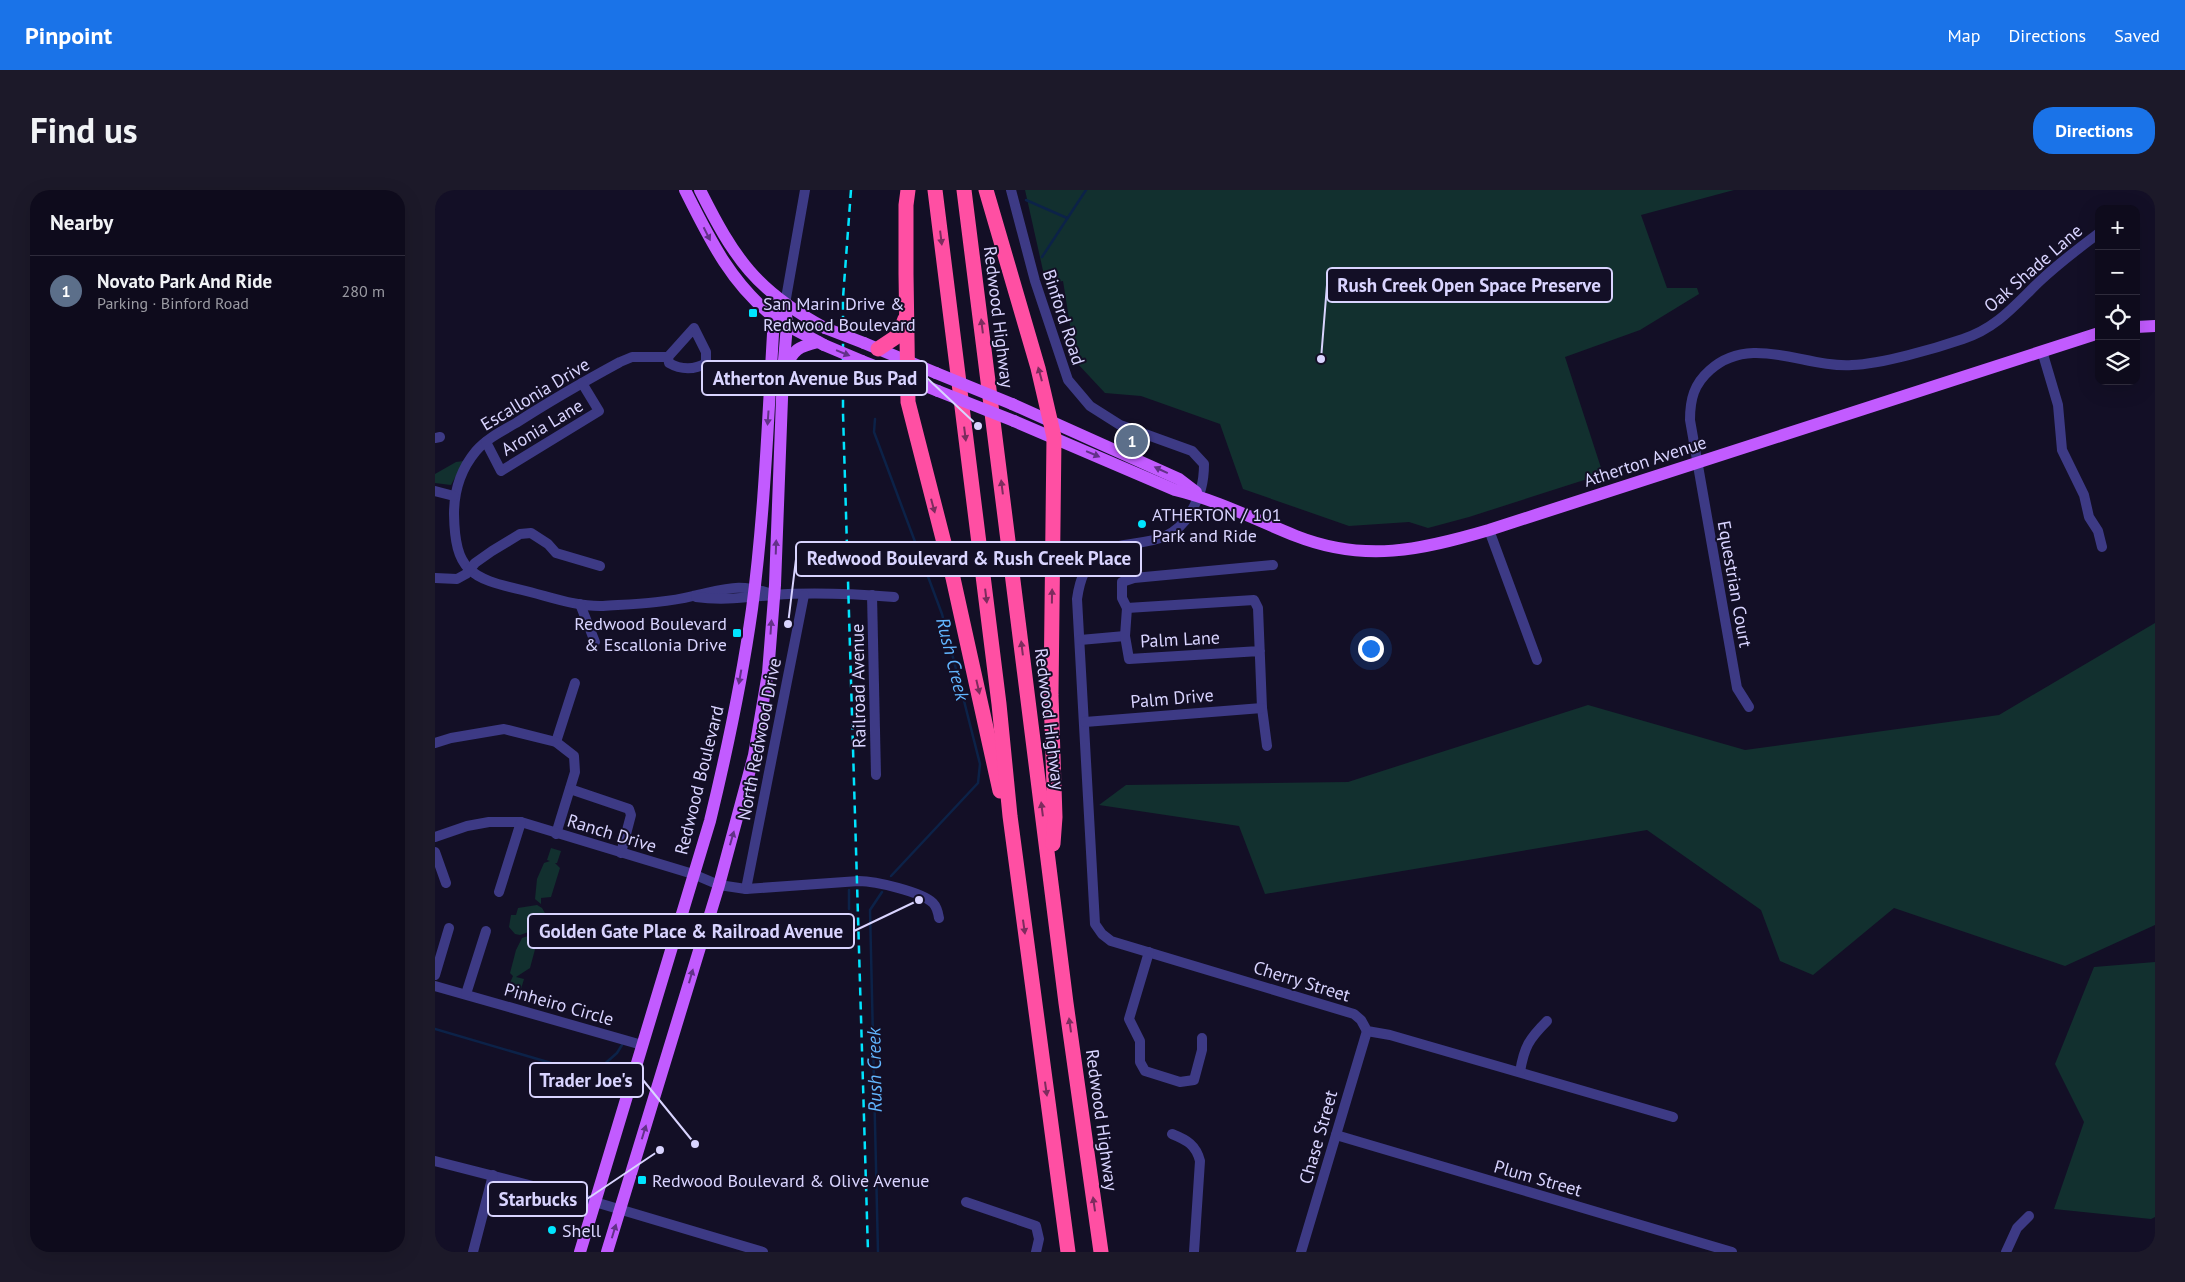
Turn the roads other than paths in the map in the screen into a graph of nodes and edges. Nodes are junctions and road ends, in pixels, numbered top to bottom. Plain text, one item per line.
1 (685, 190) edge
2 (700, 190) edge
3 (805, 190) edge
4 (908, 190) edge
5 (935, 190) edge
6 (965, 190) edge
7 (986, 190) edge
8 (1011, 190) edge
9 (2095, 236) edge
10 (785, 304) junction
11 (906, 315) junction
12 (774, 317) junction
13 (787, 325) junction
14 (2155, 326) edge
15 (2140, 327) edge
16 (2095, 334) edge
17 (821, 344) junction
18 (871, 346) junction
19 (2042, 351) junction
20 (669, 357) dead end
21 (907, 361) junction
22 (783, 372) junction
23 (907, 378) junction
24 (582, 383) junction
25 (1052, 421) junction
26 (1054, 437) junction
27 (486, 442) junction
28 (1698, 462) junction
29 (435, 491) edge
30 (454, 496) junction
31 (1200, 496) junction
32 (1489, 530) junction
33 (2102, 546) dead end
34 (1273, 564) dead end
35 (600, 566) dead end
36 (469, 570) junction
37 (435, 578) edge
38 (754, 593) junction
39 (774, 595) junction
40 (805, 595) junction
41 (872, 595) junction
42 (894, 597) dead end
43 (579, 604) junction
44 (1127, 608) junction
45 (1125, 636) junction
46 (1080, 640) junction
47 (595, 642) dead end
48 (1260, 651) junction
49 (1537, 660) dead end
50 (575, 684) dead end
51 (1749, 707) dead end
52 (1263, 708) junction
53 (1085, 722) junction
54 (556, 742) junction
55 (435, 743) edge
56 (1267, 746) dead end
57 (876, 775) dead end
58 (570, 789) junction
59 (1010, 816) junction
60 (521, 822) junction
61 (556, 834) junction
62 (435, 837) edge
63 (435, 852) edge
64 (621, 853) junction
65 (693, 874) junction
66 (1051, 875) junction
67 (446, 883) dead end
68 (719, 885) junction
69 (746, 889) junction
70 (499, 892) dead end
71 (939, 918) dead end
72 (449, 928) dead end
73 (485, 931) dead end
74 (1149, 952) junction
75 (435, 975) edge
76 (435, 986) edge
77 (466, 994) junction
78 (1547, 1021) dead end
79 (1367, 1031) junction
80 (1201, 1038) dead end
81 (642, 1044) junction
82 (1520, 1072) junction
83 (1673, 1117) dead end
84 (1172, 1134) dead end
85 (1336, 1136) junction
86 (435, 1161) edge
87 (493, 1175) junction
88 (595, 1202) junction
89 (966, 1202) dead end
90 (620, 1209) junction
91 (2029, 1216) dead end
92 (473, 1252) edge
93 (580, 1252) edge
94 (607, 1252) edge
95 (763, 1252) edge
96 (1035, 1252) edge
97 (1068, 1252) edge
98 (1101, 1252) edge
99 (1194, 1252) edge
100 (1301, 1252) edge
101 (1732, 1252) edge
102 (2007, 1252) edge

1 -> 12 main road, Atherton Avenue
2 - 10 main road, Atherton Avenue
3 - 10 street
4 - 11 highway
5 -> 59 highway
66 -> 6 highway, Redwood Highway
25 -> 7 highway
8 - 31 street, Binford Road
9 - 28 street, Oak Shade Lane
10 - 12 main road
10 - 13 main road
10 - 18 main road, Atherton Avenue, bridge
11 - 18 highway
11 - 21 highway
12 - 13 main road, Atherton Avenue
12 -> 38 main road, Redwood Boulevard
13 - 17 main road, Atherton Avenue
13 - 22 main road
14 - 15 main road
16 - 19 main road, Atherton Avenue
17 - 22 main road
17 -> 23 main road, Atherton Avenue, bridge
18 - 21 main road, Atherton Avenue
19 - 28 main road, Atherton Avenue
19 - 33 street
20 - 24 street, Escallonia Drive
21 - 23 highway
21 - 25 main road, Atherton Avenue, bridge
39 -> 22 main road
23 - 26 main road, Atherton Avenue, bridge
23 -> 59 highway
24 - 27 street, Escallonia Drive
24 - 27 street, Aronia Lane
25 - 26 highway
31 -> 25 main road, Atherton Avenue
26 -> 31 main road, Atherton Avenue
66 -> 26 highway
27 - 30 street, Escallonia Drive
28 - 32 main road, Atherton Avenue
28 - 51 street, Equestrian Court
29 - 30 street
30 - 36 street, Escallonia Drive
31 - 32 main road, Atherton Avenue
31 - 46 street, Cherry Street
32 - 49 street
34 - 44 street
35 - 36 street
36 - 37 street
36 - 43 street
38 - 39 street
38 - 43 street
38 -> 65 main road, Redwood Boulevard
39 - 40 street
68 -> 39 main road
40 - 41 street
40 - 69 street, North Redwood Drive
41 - 42 street
41 - 57 street, Railroad Avenue
43 - 47 street
44 - 45 street, Palm Lane
44 - 48 street, Palm Lane
45 - 46 street
45 - 48 street, Palm Lane
46 - 53 street, Cherry Street
48 - 52 street
50 - 54 street
52 - 53 street, Palm Drive
52 - 56 street
53 - 74 street, Cherry Street
54 - 55 street
54 - 58 street
58 - 61 street
58 - 64 street
59 -> 97 highway
60 - 61 street, Ranch Drive
60 - 62 street, Ranch Drive
60 - 70 street
61 - 64 street, Ranch Drive
63 - 67 street
64 - 65 street, Ranch Drive
65 - 68 street, Ranch Drive
65 - 81 main road, Redwood Boulevard
98 -> 66 highway, Redwood Highway
68 - 69 street, Ranch Drive
90 -> 68 main road
69 - 71 street, Ranch Drive
72 - 75 street
73 - 77 street
74 - 79 street, Cherry Street
74 - 80 street
76 - 77 street, Pinheiro Circle
77 - 81 street, Pinheiro Circle
78 - 82 street
79 - 82 street
79 - 85 street, Chase Street
81 - 88 main road, Redwood Boulevard
82 - 83 street
84 - 99 street
85 - 100 street, Chase Street
85 - 101 street, Plum Street
86 - 87 street
87 - 88 street
87 - 92 street
88 - 90 street
88 - 93 main road, Redwood Boulevard
89 - 96 street
94 -> 90 main road
90 - 95 street
91 - 102 street

